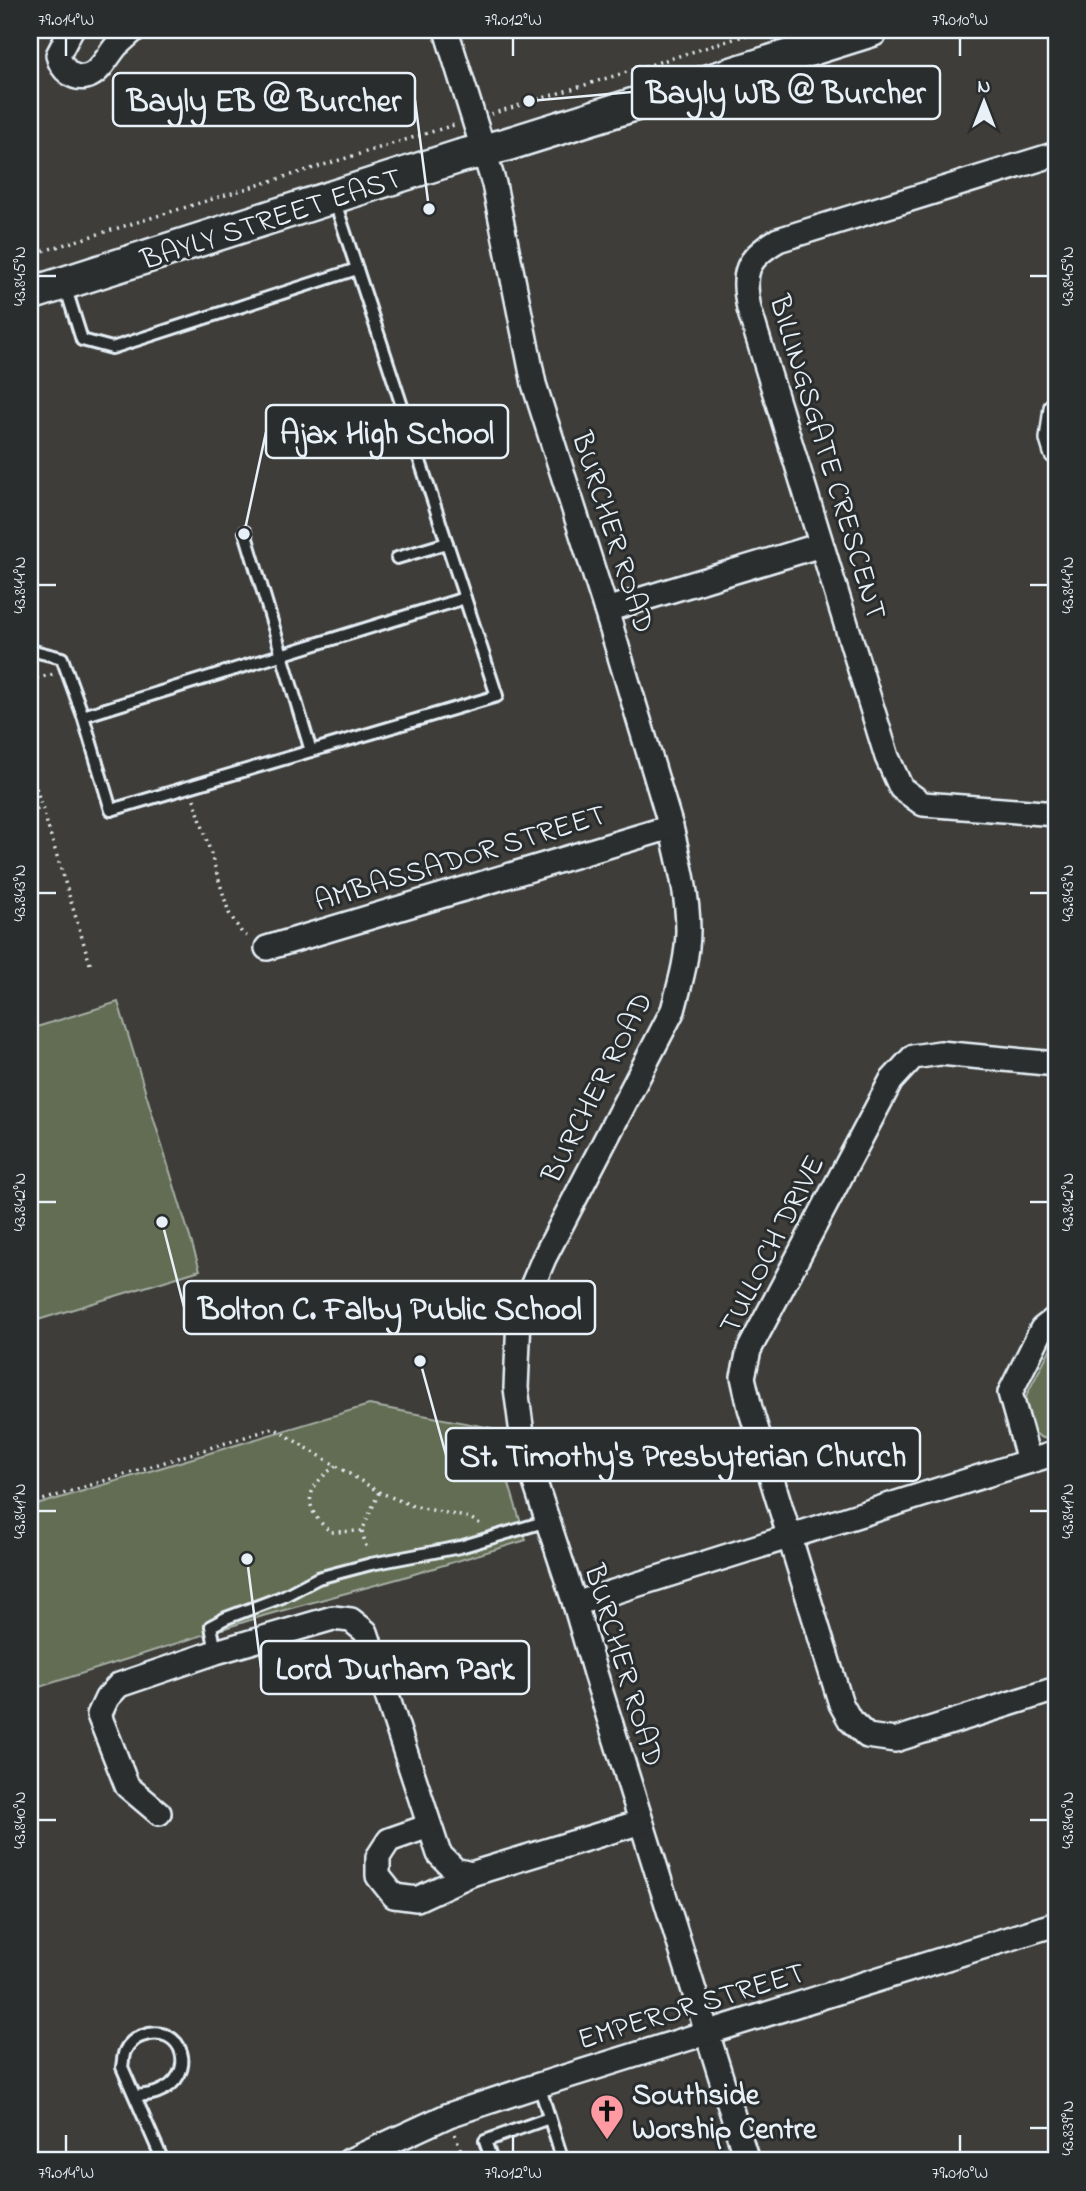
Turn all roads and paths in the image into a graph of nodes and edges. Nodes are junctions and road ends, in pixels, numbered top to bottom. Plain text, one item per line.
1 (71, 30) edge
2 (134, 30) edge
3 (446, 30) edge
4 (763, 30) edge
5 (872, 30) edge
6 (474, 120) junction
7 (484, 150) junction
8 (1056, 154) edge
9 (334, 198) junction
10 (30, 255) edge
11 (357, 269) junction
12 (64, 283) junction
13 (30, 294) edge
14 (1056, 408) edge
15 (1056, 452) edge
16 (245, 532) dead end
17 (447, 543) junction
18 (821, 545) junction
19 (397, 558) dead end
20 (465, 598) junction
21 (606, 610) junction
22 (30, 650) edge
23 (281, 654) junction
24 (83, 716) junction
25 (311, 751) junction
26 (30, 768) edge
27 (190, 787) junction
28 (42, 808) junction
29 (30, 812) edge
30 (1056, 814) edge
31 (671, 827) junction
32 (267, 948) joint
33 (91, 967) dead end
34 (1056, 1064) edge
35 (1056, 1318) edge
36 (1056, 1453) edge
37 (1028, 1461) junction
38 (336, 1466) junction
39 (379, 1492) junction
40 (30, 1504) edge
41 (547, 1521) junction
42 (362, 1531) junction
43 (789, 1535) junction
44 (489, 1538) junction
45 (371, 1564) junction
46 (575, 1604) junction
47 (216, 1652) junction
48 (1056, 1689) edge
49 (159, 1813) dead end
50 (641, 1822) junction
51 (429, 1826) junction
52 (471, 1874) junction
53 (1056, 1924) edge
54 (708, 2032) junction
55 (539, 2085) junction
56 (136, 2095) junction
57 (449, 2115) junction
58 (549, 2118) junction
59 (163, 2161) edge
60 (349, 2161) edge
61 (465, 2161) edge
62 (492, 2161) edge
63 (562, 2161) edge
64 (747, 2161) edge

1 - 2 street
3 - 6 street, BURCHER ROAD
4 - 6 path
5 - 7 main road, BAYLY STREET EAST
6 - 7 street, BURCHER ROAD
6 - 10 path
7 - 9 main road, BAYLY STREET EAST
7 - 21 street, BURCHER ROAD
8 - 18 street, BILLINGSGATE CRESCENT
9 - 11 lane
9 - 12 main road, BAYLY STREET EAST
11 - 12 lane
11 - 17 lane
12 - 13 main road, BAYLY STREET EAST
14 - 15 street
16 - 23 lane
17 - 19 lane
17 - 20 lane
18 - 21 street
18 - 30 street, BILLINGSGATE CRESCENT
20 - 23 lane
20 - 25 lane
21 - 31 street, BURCHER ROAD
22 - 24 lane
23 - 24 lane
23 - 25 lane
24 - 27 lane
25 - 27 lane
26 - 28 path
27 - 32 path
28 - 29 path
28 - 33 path
31 - 32 street, AMBASSADOR STREET
31 - 41 street, BURCHER ROAD
34 - 43 street, TULLOCH DRIVE
35 - 37 street
36 - 37 street
37 - 43 street
38 - 39 path
38 - 40 path
38 - 42 path
39 - 42 path
39 - 44 path
41 - 44 lane
41 - 46 street, BURCHER ROAD
42 - 45 path
43 - 46 street
43 - 48 street, TULLOCH DRIVE
44 - 45 lane
45 - 47 lane
46 - 50 street, BURCHER ROAD
47 - 49 street
47 - 51 street
50 - 52 street
50 - 54 street, BURCHER ROAD
51 - 52 street
51 - 52 street
53 - 54 street, EMPEROR STREET
54 - 55 street, EMPEROR STREET
54 - 64 street, BURCHER ROAD
55 - 57 street, EMPEROR STREET
55 - 58 lane
56 - 56 lane
56 - 59 lane
57 - 60 street, EMPEROR STREET
57 - 61 path
58 - 62 lane
58 - 63 lane

